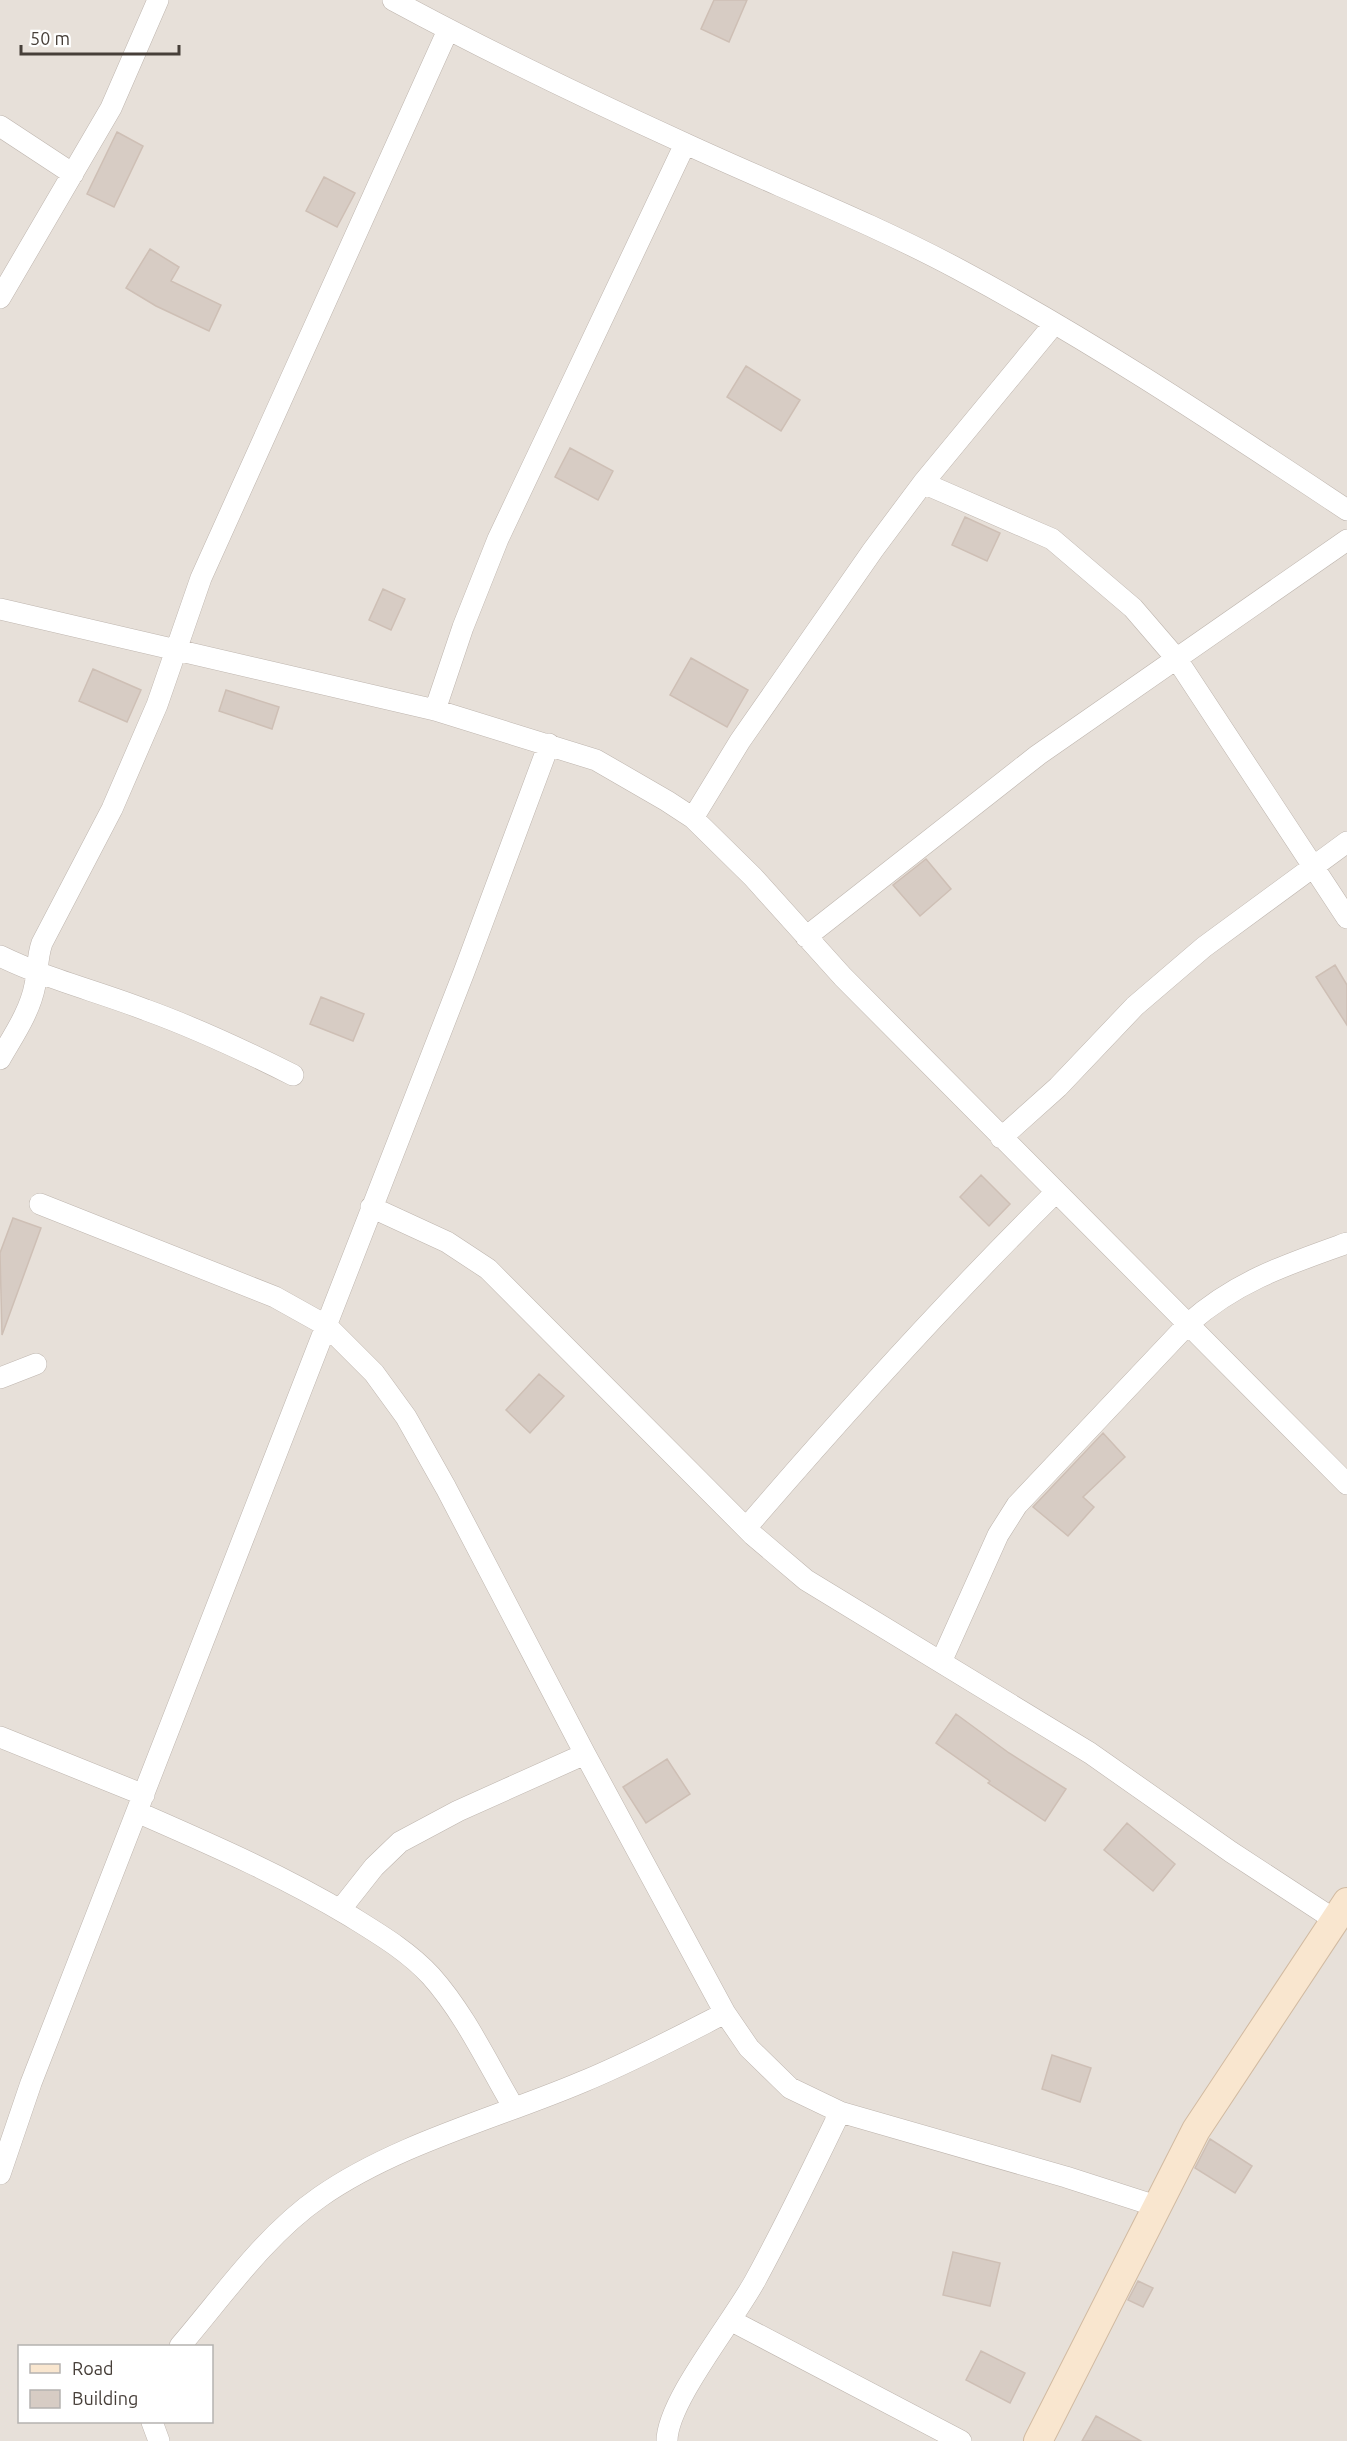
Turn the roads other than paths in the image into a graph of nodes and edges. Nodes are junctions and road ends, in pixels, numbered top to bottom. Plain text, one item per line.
1 (158, 0) edge
2 (393, 0) edge
3 (448, 30) junction
4 (0, 126) edge
5 (685, 144) junction
6 (73, 174) junction
7 (0, 298) edge
8 (1054, 324) junction
9 (923, 483) junction
10 (1347, 510) edge
11 (1347, 540) edge
12 (0, 609) edge
13 (175, 651) junction
14 (1176, 658) junction
15 (435, 710) junction
16 (549, 744) junction
17 (693, 818) junction
18 (1347, 842) edge
19 (1315, 867) junction
20 (1347, 918) edge
21 (806, 937) junction
22 (0, 956) edge
23 (36, 974) junction
24 (0, 1059) edge
25 (292, 1075) dead end
26 (1000, 1138) junction
27 (1055, 1192) junction
28 (40, 1204) dead end
29 (371, 1207) junction
30 (1347, 1243) edge
31 (1188, 1324) junction
32 (327, 1326) junction
33 (36, 1364) dead end
34 (0, 1378) edge
35 (1347, 1484) edge
36 (746, 1528) junction
37 (941, 1662) junction
38 (0, 1737) edge
39 (585, 1754) junction
40 (140, 1804) junction
41 (340, 1910) junction
42 (1341, 1911) edge
43 (725, 2013) junction
44 (514, 2108) junction
45 (840, 2112) junction
46 (0, 2174) edge
47 (1156, 2206) junction
48 (732, 2321) junction
49 (181, 2345) edge
50 (153, 2423) edge
51 (159, 2441) edge
52 (666, 2441) edge
53 (961, 2441) edge
54 (1038, 2441) edge

1 - 6 street
2 - 3 street
3 - 5 street
3 - 13 street
4 - 6 street
5 - 8 street
5 - 15 street
6 - 7 street
8 - 9 street
8 - 10 street
9 - 14 street
9 - 17 street
11 - 14 street
12 - 13 street
13 - 15 street
13 - 23 street
14 - 19 street
14 - 21 street
15 - 16 street
16 - 17 street
16 - 29 street
17 - 21 street
18 - 19 street
19 - 20 street
19 - 26 street
21 - 26 street
22 - 23 street
23 - 24 street
23 - 25 street
26 - 27 street
27 - 31 street
27 - 36 street
28 - 32 street
29 - 32 street
29 - 36 street
30 - 31 street
31 - 35 street
31 - 37 street
32 - 39 street
32 - 40 street
33 - 34 street
36 - 37 street
37 - 42 street
38 - 40 street
39 - 41 street
39 - 43 street
40 - 41 street
40 - 46 street
41 - 44 street
42 - 47 main road
43 - 44 street
43 - 45 street
44 - 49 street
45 - 47 street
45 - 48 street
47 - 54 main road
48 - 52 street
48 - 53 street
50 - 51 street

